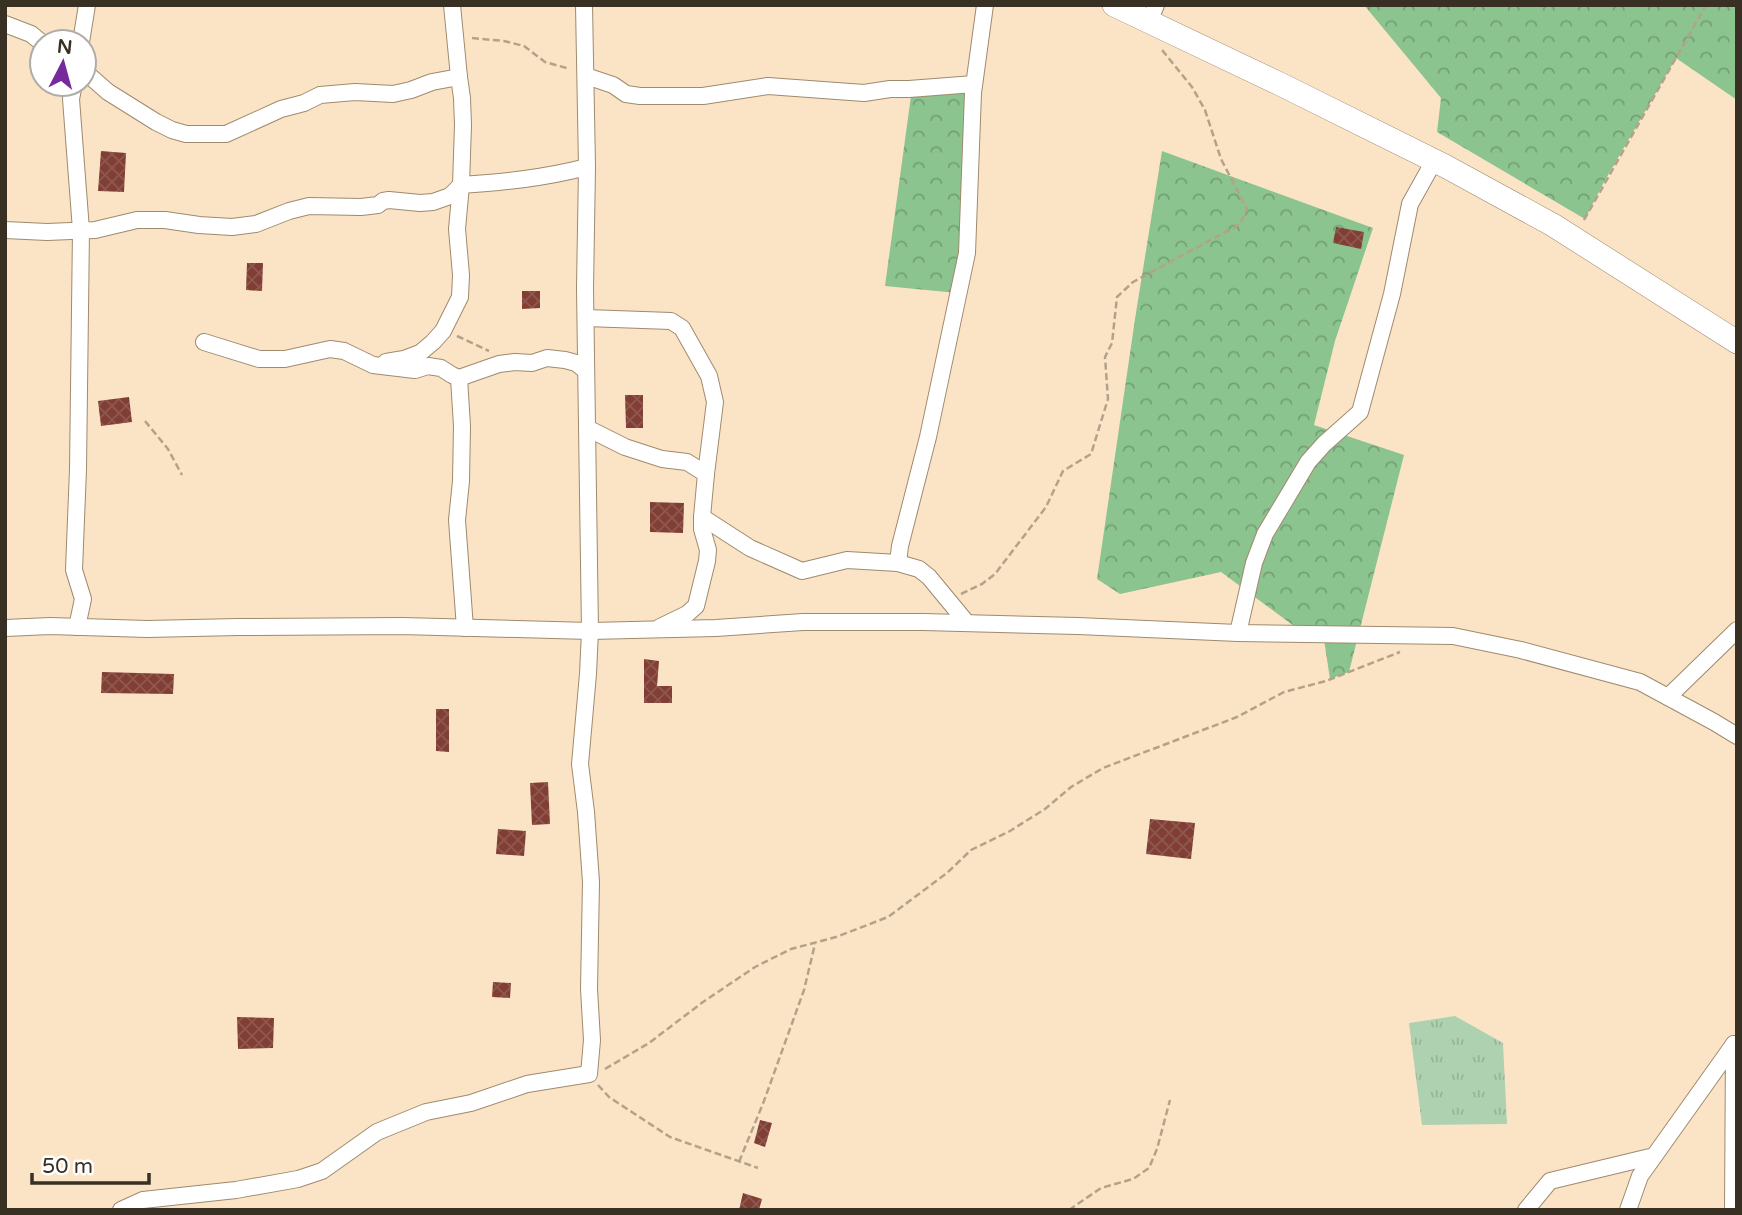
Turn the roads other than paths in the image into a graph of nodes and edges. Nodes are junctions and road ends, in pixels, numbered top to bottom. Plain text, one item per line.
1 (87, 5) edge
2 (452, 5) edge
3 (584, 5) edge
4 (985, 5) edge
5 (1114, 5) edge
6 (1153, 13) edge
7 (5, 24) edge
8 (83, 28) edge
9 (28, 33) edge
10 (586, 76) junction
11 (459, 77) junction
12 (98, 83) edge
13 (974, 84) junction
14 (71, 98) edge
15 (1434, 160) junction
16 (587, 167) junction
17 (461, 186) junction
18 (5, 230) edge
19 (81, 230) junction
20 (586, 318) junction
21 (204, 342) dead end
22 (1737, 342) edge
23 (377, 366) junction
24 (586, 371) junction
25 (459, 378) junction
26 (587, 428) junction
27 (706, 474) junction
28 (702, 516) junction
29 (898, 563) junction
30 (967, 623) junction
31 (76, 627) junction
32 (5, 628) edge
33 (465, 628) junction
34 (656, 630) junction
35 (1737, 630) edge
36 (590, 631) junction
37 (1238, 633) junction
38 (1668, 697) junction
39 (1737, 736) edge
40 (1735, 1041) edge
41 (1654, 1156) junction
42 (121, 1210) edge
43 (1526, 1210) edge
44 (1628, 1210) edge
45 (1733, 1210) edge

1 - 8 street
2 - 11 street
3 - 10 street
4 - 13 street
5 - 6 street
6 - 15 street
7 - 9 street
10 - 13 street
10 - 16 street
11 - 12 street
11 - 17 street
13 - 29 street
14 - 19 street
15 - 22 street
15 - 37 street
16 - 17 street
16 - 20 street
17 - 19 street
17 - 23 street
18 - 19 street
19 - 31 street
20 - 24 street
20 - 27 street
21 - 23 street
23 - 25 street
24 - 25 street
24 - 26 street
25 - 33 street
26 - 27 street
26 - 36 street
27 - 28 street
28 - 29 street
28 - 34 street
29 - 30 street
30 - 34 street
30 - 37 street
31 - 32 street
31 - 33 street
33 - 36 street
34 - 36 street
35 - 38 street
36 - 42 street
37 - 38 street
38 - 39 street
40 - 41 street
40 - 45 street
41 - 43 street
41 - 44 street

